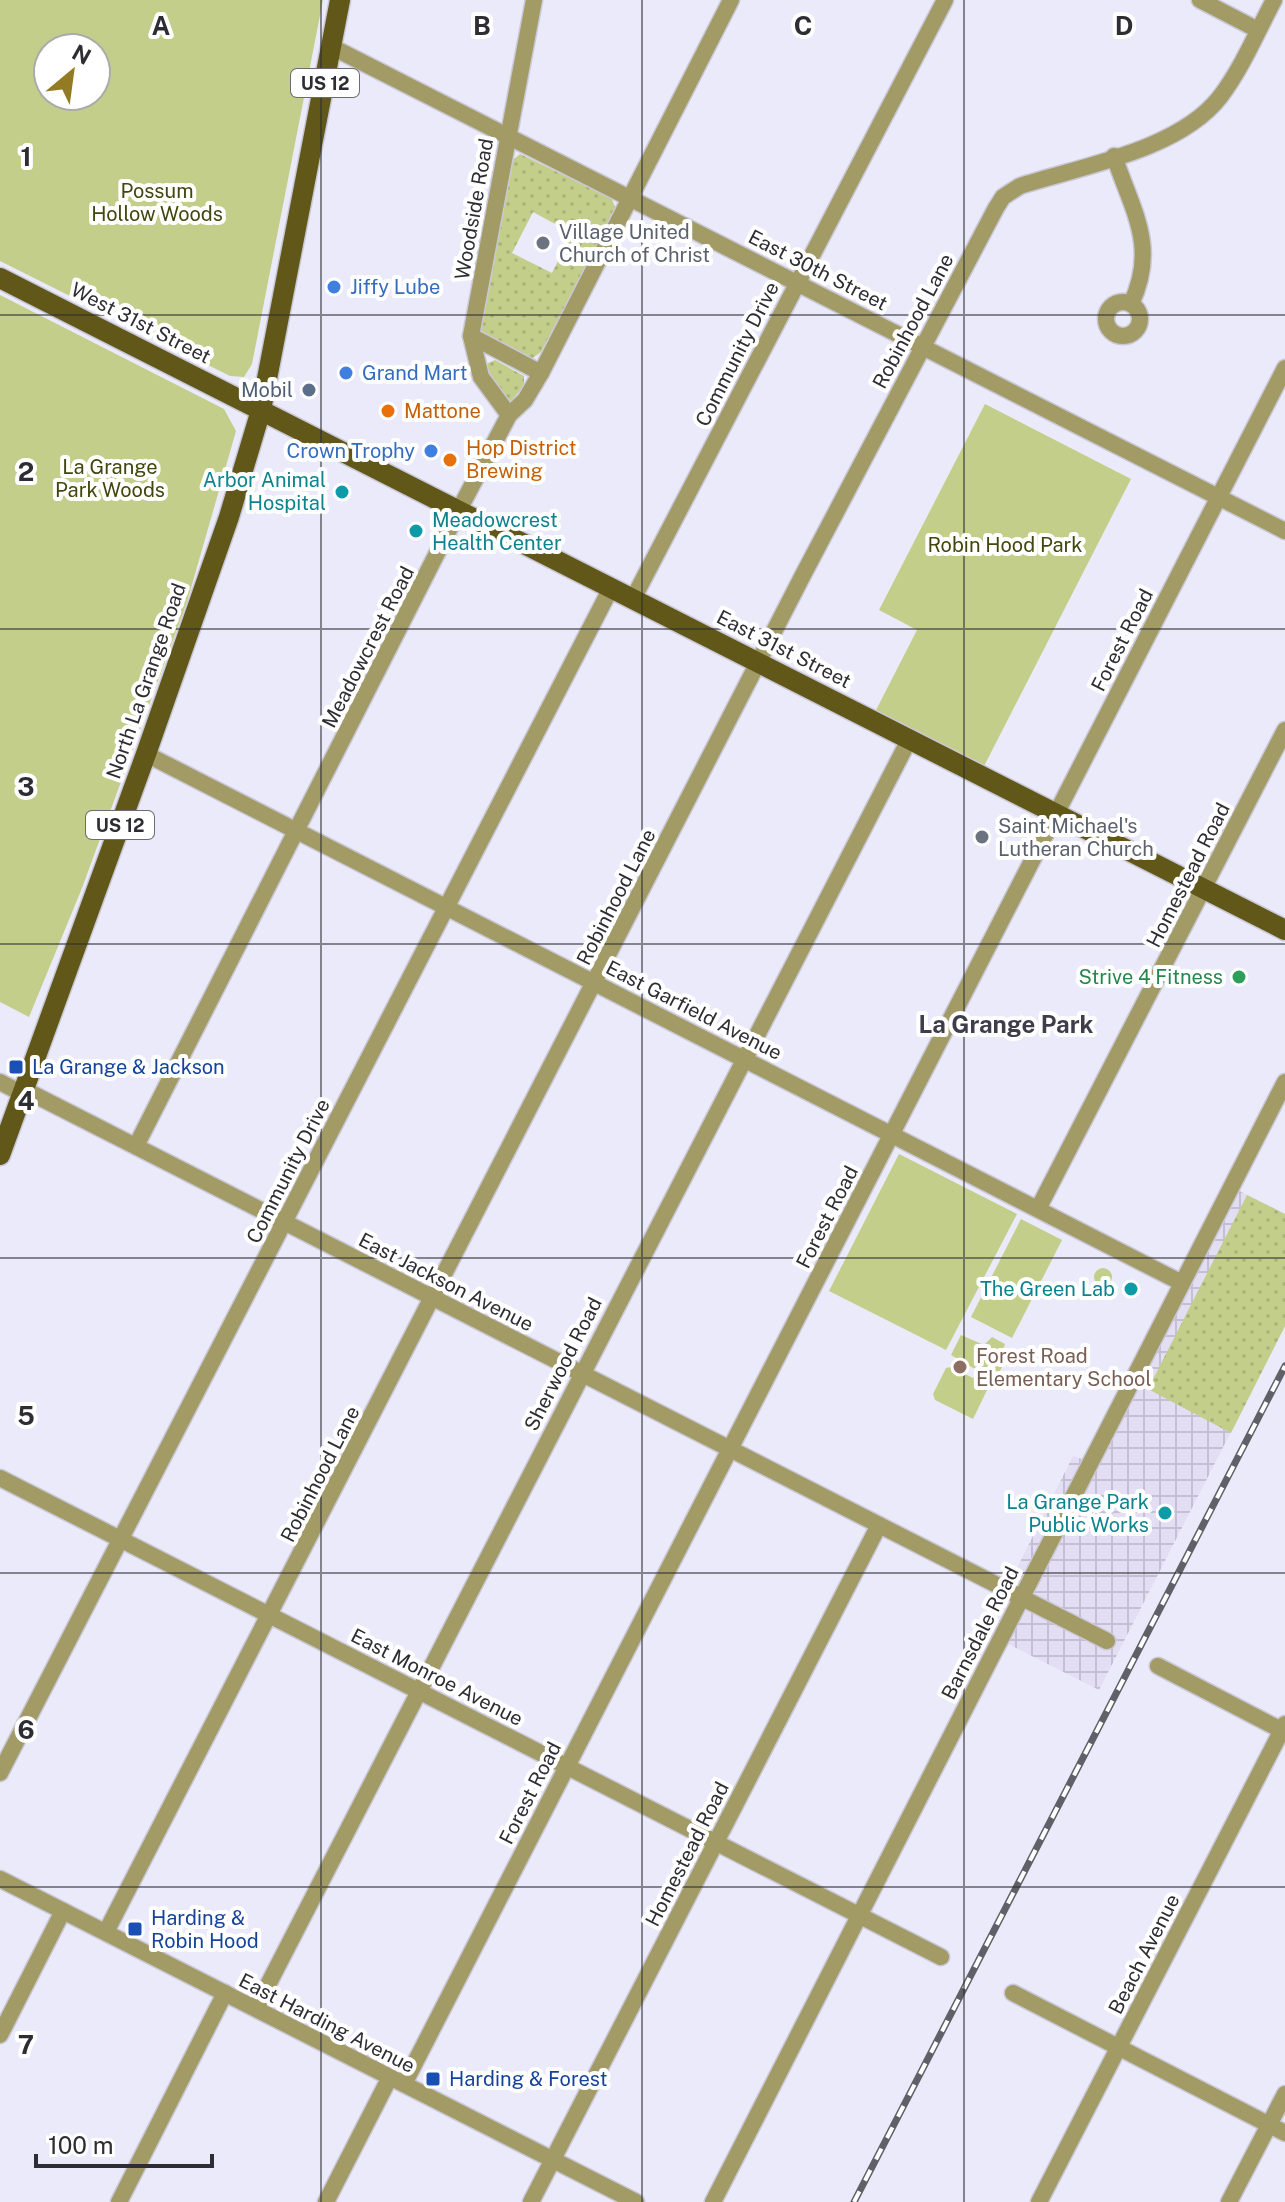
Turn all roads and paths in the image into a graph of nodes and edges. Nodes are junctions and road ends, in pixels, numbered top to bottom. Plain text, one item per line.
1 (340, 0) edge
2 (534, 0) edge
3 (731, 0) edge
4 (945, 0) edge
5 (1200, 0) edge
6 (1274, 0) edge
7 (1258, 30) junction
8 (332, 47) junction
9 (507, 135) junction
10 (1114, 156) junction
11 (631, 198) junction
12 (0, 278) edge
13 (797, 282) junction
14 (1131, 304) dead end
15 (471, 336) junction
16 (923, 346) junction
17 (1285, 368) edge
18 (541, 373) junction
19 (261, 410) junction
20 (509, 415) junction
21 (1218, 497) junction
22 (459, 510) junction
23 (1285, 531) edge
24 (611, 588) junction
25 (633, 599) junction
26 (759, 663) junction
27 (1285, 730) edge
28 (909, 740) junction
29 (146, 754) junction
30 (1056, 815) junction
31 (298, 832) junction
32 (1204, 889) junction
33 (446, 907) junction
34 (1283, 925) edge
35 (595, 982) junction
36 (744, 1059) junction
37 (0, 1082) edge
38 (1285, 1082) edge
39 (24, 1092) junction
40 (891, 1135) junction
41 (136, 1146) junction
42 (0, 1155) edge
43 (1038, 1209) junction
44 (284, 1222) junction
45 (1180, 1282) junction
46 (433, 1297) junction
47 (581, 1373) junction
48 (731, 1449) junction
49 (0, 1478) edge
50 (879, 1525) junction
51 (121, 1539) junction
52 (1021, 1597) junction
53 (270, 1614) junction
54 (1107, 1641) dead end
55 (1158, 1666) dead end
56 (418, 1690) junction
57 (1284, 1729) edge
58 (567, 1766) junction
59 (0, 1773) edge
60 (716, 1841) junction
61 (0, 1879) edge
62 (63, 1911) junction
63 (858, 1915) junction
64 (106, 1932) junction
65 (941, 1957) dead end
66 (225, 1993) junction
67 (1013, 1993) dead end
68 (256, 2008) junction
69 (0, 2035) edge
70 (1118, 2048) junction
71 (397, 2081) junction
72 (1285, 2094) edge
73 (1269, 2125) junction
74 (1285, 2133) edge
75 (553, 2159) junction
76 (119, 2202) edge
77 (326, 2202) edge
78 (531, 2202) edge
79 (636, 2202) edge
80 (713, 2202) edge
81 (1039, 2202) edge
82 (1229, 2202) edge

1 - 8 main road, US 12
2 - 9 street, Woodside Road
3 - 11 street, Meadowcrest Road
4 - 13 street, Community Drive
5 - 7 street
6 - 7 street, Robinhood Lane
7 - 10 street, Robinhood Lane
8 - 9 street, East 30th Street
8 - 19 main road, US 12
9 - 11 street, East 30th Street
9 - 15 street, Woodside Road
10 - 14 street
10 - 16 street, Robinhood Lane
11 - 13 street, East 30th Street
11 - 18 street, Meadowcrest Road
12 - 19 main road, West 31st Street
13 - 16 street, East 30th Street
13 - 25 street, Community Drive
15 - 18 street
15 - 20 street, Woodside Road
16 - 21 street, East 30th Street
16 - 26 street, Robinhood Lane
17 - 21 street, Forest Road
18 - 20 street, Meadowcrest Road
19 - 22 main road, East 31st Street
19 - 29 main road, North La Grange Road / US 12
20 - 22 street, Meadowcrest Road
21 - 23 street, East 30th Street
21 - 30 street, Forest Road
22 - 24 main road, East 31st Street
22 - 31 street, Meadowcrest Road
24 - 25 main road, East 31st Street
24 - 33 street, Community Drive
25 - 26 main road, East 31st Street
26 - 28 main road, East 31st Street
26 - 35 street, Robinhood Lane
27 - 32 street, Homestead Road
28 - 30 main road, East 31st Street
28 - 36 street, Sherwood Road
29 - 31 street, East Garfield Avenue
29 - 39 main road, North La Grange Road / US 12
30 - 32 main road, East 31st Street
30 - 40 street, Forest Road
31 - 33 street, East Garfield Avenue
31 - 41 street, Meadowcrest Road
32 - 34 main road, East 31st Street
32 - 43 street, Homestead Road
33 - 35 street, East Garfield Avenue
33 - 44 street, Community Drive
35 - 36 street, East Garfield Avenue
35 - 46 street, Robinhood Lane
36 - 40 street, East Garfield Avenue
36 - 47 street, Sherwood Road
37 - 39 street, East Jackson Avenue
38 - 45 street, Barnsdale Road
39 - 41 street, East Jackson Avenue
39 - 42 main road, North La Grange Road / US 12
40 - 43 street, East Garfield Avenue
40 - 48 street, Forest Road
41 - 44 street, East Jackson Avenue
43 - 45 street, East Garfield Avenue
44 - 46 street, East Jackson Avenue
44 - 51 street, Community Drive
45 - 52 street, Barnsdale Road
46 - 47 street, East Jackson Avenue
46 - 53 street, Robinhood Lane
47 - 48 street, East Jackson Avenue
47 - 56 street, Sherwood Road
48 - 50 street, East Jackson Avenue
48 - 58 street, Forest Road
49 - 51 street, East Monroe Avenue
50 - 52 street, East Jackson Avenue
50 - 60 street, Homestead Road
51 - 53 street, East Monroe Avenue
51 - 59 street, Community Drive
52 - 54 street, East Jackson Avenue
52 - 63 street, Barnsdale Road
53 - 56 street, East Monroe Avenue
53 - 64 street, Robinhood Lane
55 - 57 street
56 - 58 street, East Monroe Avenue
56 - 68 street, Sherwood Road
57 - 70 street, Beach Avenue
58 - 60 street, East Monroe Avenue
58 - 71 street, Forest Road
60 - 63 street, East Monroe Avenue
60 - 75 street, Homestead Road
61 - 62 street, East Harding Avenue
62 - 64 street, East Harding Avenue
62 - 69 street
63 - 65 street, East Monroe Avenue
63 - 80 street, Barnsdale Road
64 - 66 street, East Harding Avenue
66 - 68 street, East Harding Avenue
66 - 76 street
67 - 70 street
68 - 71 street, East Harding Avenue
70 - 73 street
70 - 81 street, Beach Avenue
71 - 75 street, East Harding Avenue
71 - 77 street, Forest Road
72 - 73 street
73 - 74 street
73 - 82 street
75 - 78 street, Homestead Road
75 - 79 street, East Harding Avenue

